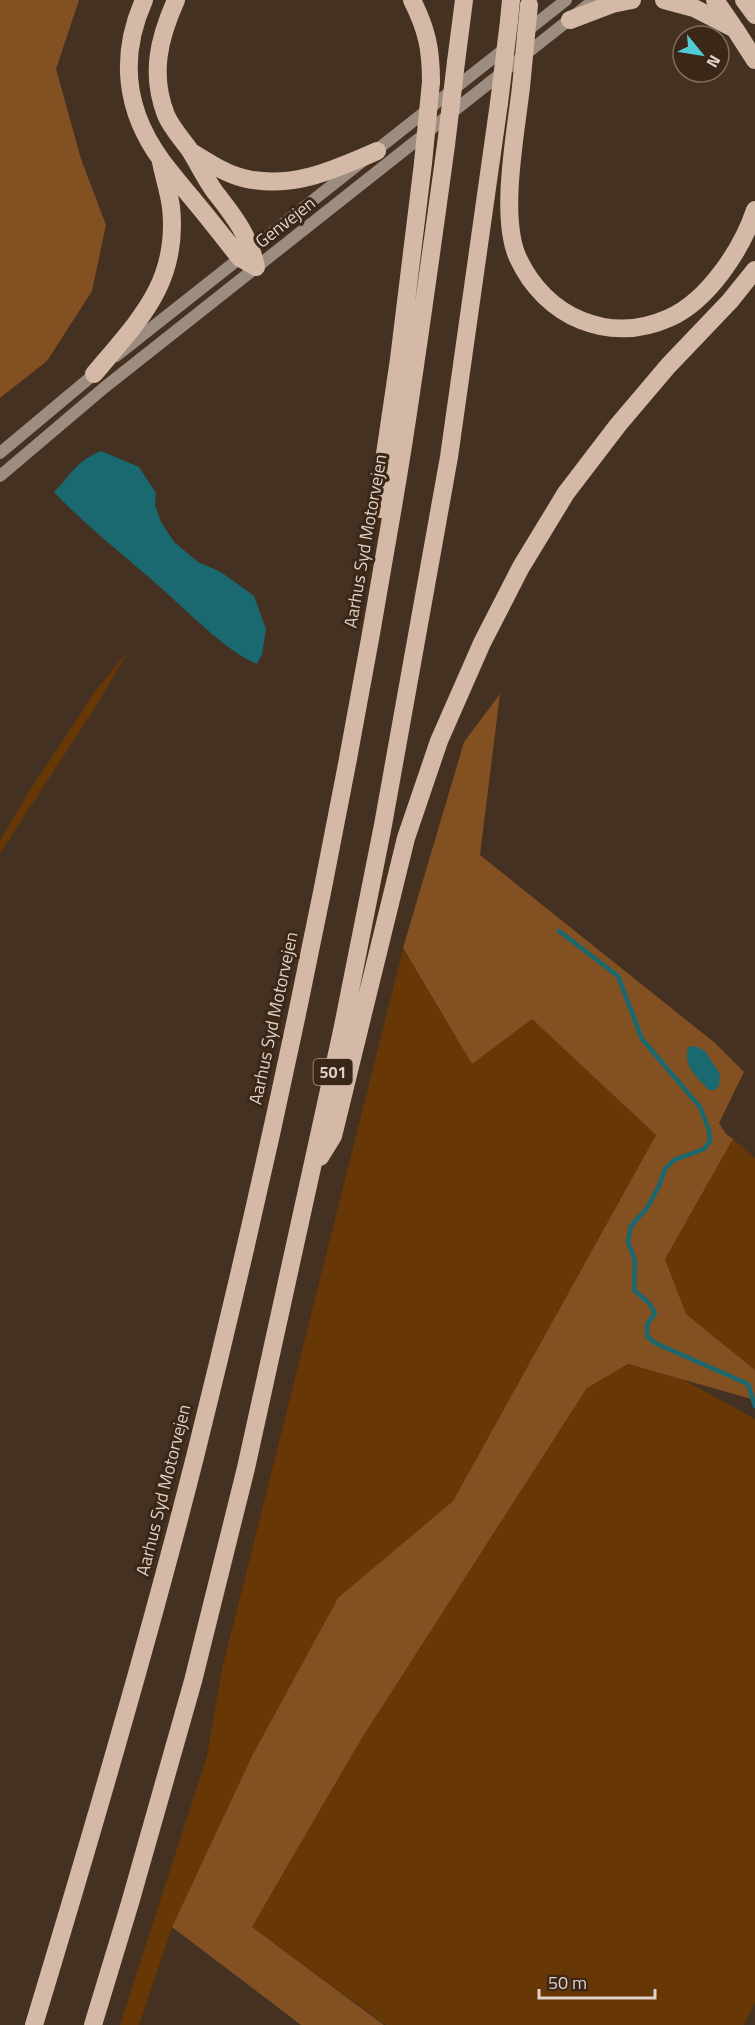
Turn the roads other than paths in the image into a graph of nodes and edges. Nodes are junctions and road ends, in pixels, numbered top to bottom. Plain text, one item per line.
1 (144, 0) edge
2 (176, 0) edge
3 (412, 0) edge
4 (464, 0) edge
5 (511, 0) edge
6 (566, 0) edge
7 (594, 0) edge
8 (632, 0) edge
9 (664, 0) edge
10 (715, 0) edge
11 (744, 0) edge
12 (529, 3) edge
13 (755, 15) edge
14 (570, 20) junction
15 (735, 29) junction
16 (755, 60) edge
17 (189, 151) junction
18 (377, 151) junction
19 (161, 160) junction
20 (755, 210) edge
21 (246, 253) junction
22 (256, 267) junction
23 (755, 270) edge
24 (94, 374) junction
25 (0, 453) edge
26 (0, 476) edge
27 (374, 613) junction
28 (311, 1172) junction
29 (34, 2025) edge
30 (93, 2025) edge

1 - 19 highway
2 - 17 highway
3 - 27 highway, bridge
4 - 27 highway, Aarhus Syd Motorvejen / 501, bridge
5 - 28 highway, 501, bridge
6 - 18 street, Genvejen
7 - 14 street, Genvejen
8 - 14 highway
9 - 15 highway
10 - 15 highway
11 - 13 highway
12 - 20 highway, bridge
14 - 22 street, Genvejen
15 - 16 highway
17 - 18 highway
17 - 21 highway
18 - 21 street, Genvejen
19 - 21 highway
19 - 24 highway
21 - 22 highway
21 - 24 street, Genvejen
22 - 26 street, Genvejen
23 - 28 highway
24 - 25 street, Genvejen
27 - 29 highway, Aarhus Syd Motorvejen / 501
28 - 30 highway, 501

